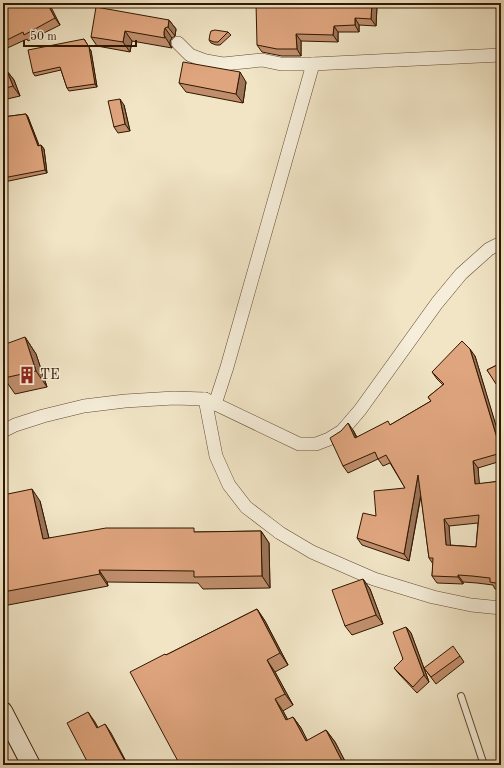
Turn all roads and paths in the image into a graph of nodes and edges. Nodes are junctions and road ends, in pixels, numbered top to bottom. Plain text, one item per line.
1 (178, 43) dead end
2 (501, 55) edge
3 (312, 64) junction
4 (501, 243) edge
5 (210, 402) junction
6 (3, 431) edge
7 (501, 608) edge
8 (461, 696) dead end
9 (3, 711) edge
10 (31, 765) edge
11 (484, 765) edge

1 - 3 street
2 - 3 street
3 - 5 street
4 - 5 street
5 - 6 street
5 - 7 street
8 - 11 lane
9 - 10 street

